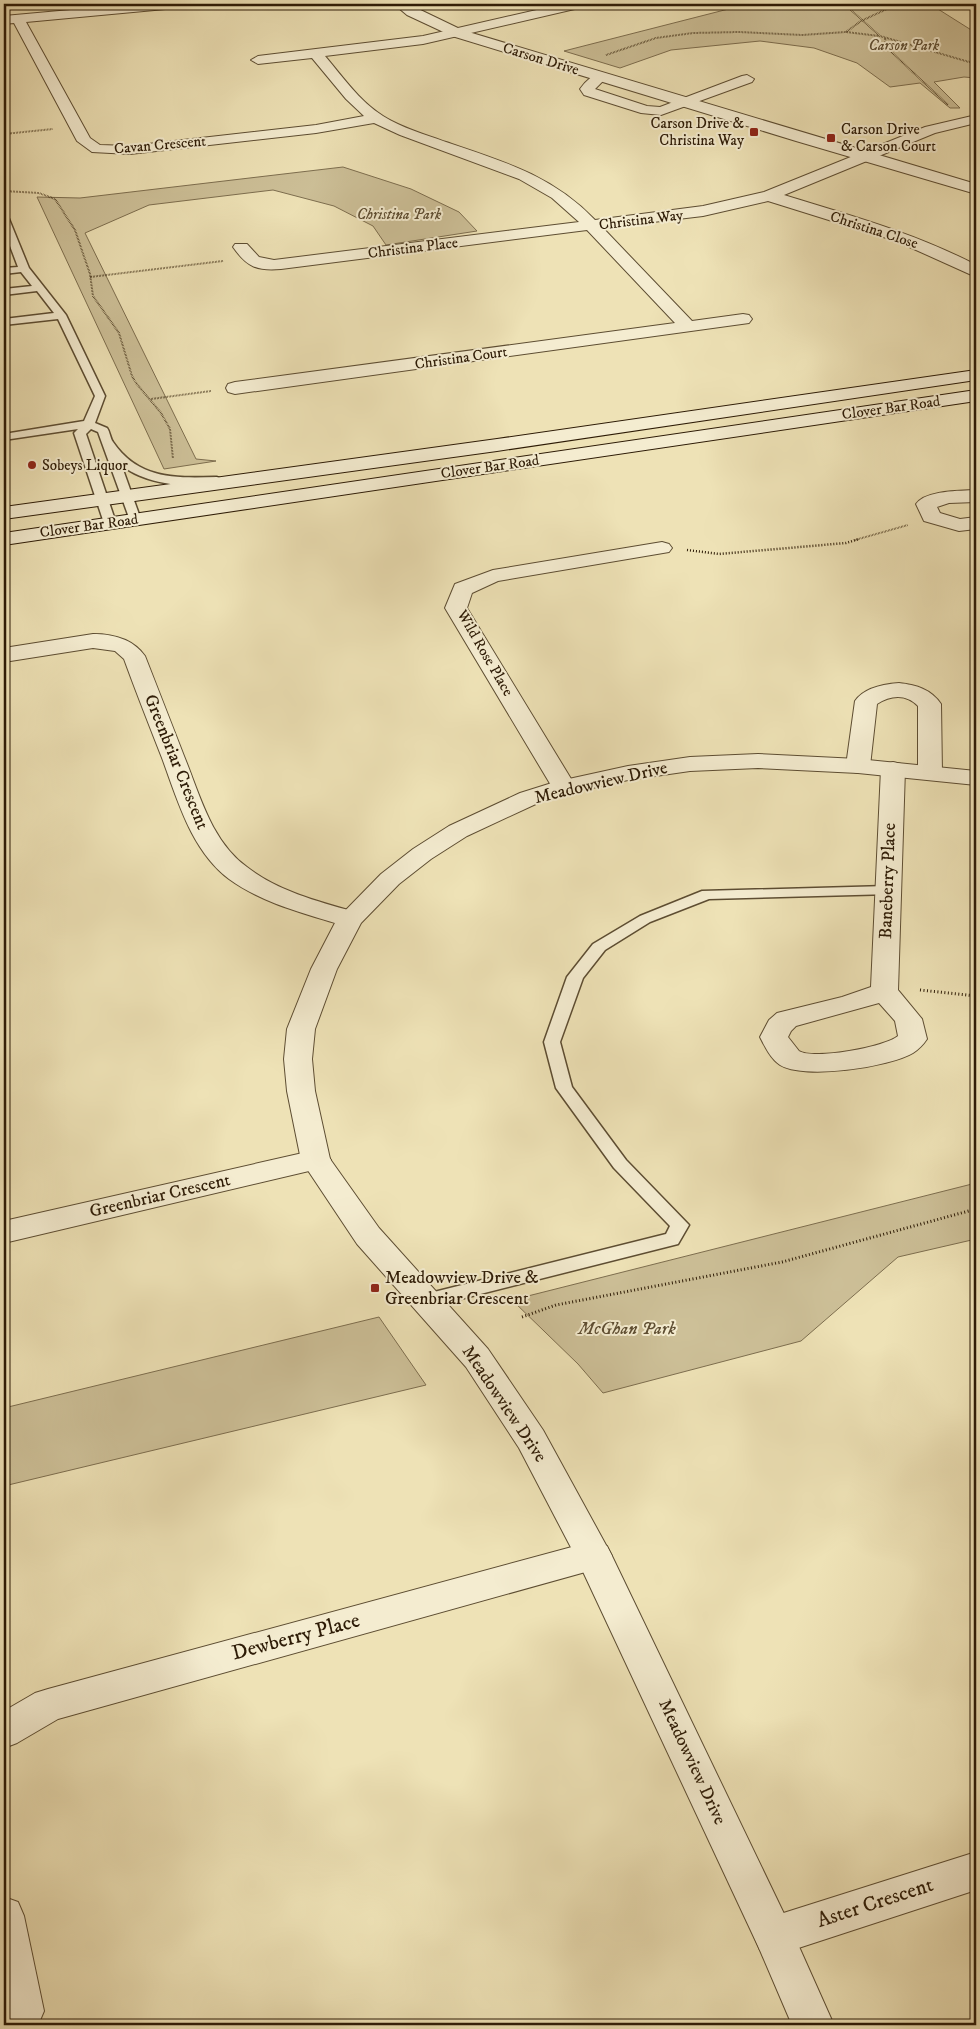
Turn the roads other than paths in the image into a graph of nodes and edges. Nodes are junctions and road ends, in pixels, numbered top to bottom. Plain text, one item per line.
1 (176, 4) edge
2 (400, 4) edge
3 (579, 4) edge
4 (11, 20) edge
5 (457, 33) junction
6 (316, 54) junction
7 (258, 60) dead end
8 (747, 79) dead end
9 (687, 103) junction
10 (376, 118) junction
11 (968, 120) road end
12 (864, 156) junction
13 (976, 189) edge
14 (769, 196) junction
15 (4, 219) edge
16 (593, 226) junction
17 (244, 252) road end
18 (24, 269) junction
19 (4, 271) edge
20 (976, 272) edge
21 (38, 288) junction
22 (4, 292) edge
23 (61, 315) junction
24 (743, 320) dead end
25 (4, 322) edge
26 (688, 327) junction
27 (976, 375) edge
28 (235, 388) road end
29 (976, 395) edge
30 (89, 424) junction
31 (4, 437) edge
32 (107, 443) junction
33 (244, 480) junction
34 (976, 496) edge
35 (126, 497) junction
36 (101, 500) junction
37 (4, 513) edge
38 (135, 520) junction
39 (110, 523) junction
40 (976, 523) edge
41 (4, 539) edge
42 (662, 548) road end
43 (4, 655) edge
44 (858, 766) junction
45 (893, 769) junction
46 (930, 773) junction
47 (976, 778) edge
48 (564, 787) junction
49 (887, 891) junction
50 (350, 919) junction
51 (884, 992) road end
52 (316, 1160) junction
53 (4, 1232) edge
54 (425, 1301) junction
55 (594, 1556) junction
56 (4, 1731) edge
57 (976, 1871) edge
58 (4, 1916) edge
59 (774, 1936) junction
60 (23, 2012) dead end
61 (812, 2025) edge

1 - 4 street
2 - 5 street, Carson Drive
3 - 5 street
4 - 10 street, Cavan Crescent
5 - 6 street
5 - 9 street, Carson Drive
6 - 7 street
6 - 10 street, Christina Way
8 - 9 street
9 - 12 street
10 - 16 street, Christina Way
11 - 12 street, Christina Way
12 - 13 street
12 - 14 street, Christina Way
14 - 16 street, Christina Way
14 - 20 street, Christina Close
15 - 18 lane
16 - 17 street, Christina Place
16 - 26 street
18 - 19 lane
18 - 21 lane
21 - 22 lane
21 - 23 lane
23 - 25 lane
23 - 30 lane
24 - 26 street, Christina Court
26 - 28 street, Christina Court
27 - 33 street, Clover Bar Road
29 - 38 street, Clover Bar Road
30 - 31 lane
30 - 32 lane
30 - 36 lane
32 - 33 lane
32 - 35 lane
33 - 35 street, Clover Bar Road
34 - 40 street
35 - 36 street, Clover Bar Road
35 - 38 lane
36 - 37 street, Clover Bar Road
36 - 39 lane
38 - 39 street, Clover Bar Road
39 - 41 street, Clover Bar Road
42 - 48 street, Wild Rose Place
43 - 50 street, Greenbriar Crescent
44 - 45 street, Meadowview Drive
44 - 46 street
44 - 48 street, Meadowview Drive
45 - 46 street, Meadowview Drive
45 - 49 street, Baneberry Place
46 - 47 street, Meadowview Drive
48 - 50 street, Meadowview Drive
49 - 51 street, Baneberry Place
49 - 54 lane
50 - 52 street, Meadowview Drive
52 - 53 street, Greenbriar Crescent
52 - 54 street, Meadowview Drive
54 - 55 street, Meadowview Drive
55 - 56 street, Dewberry Place
55 - 59 street, Meadowview Drive
57 - 59 street, Aster Crescent
58 - 60 street
59 - 61 street, Meadowview Drive

